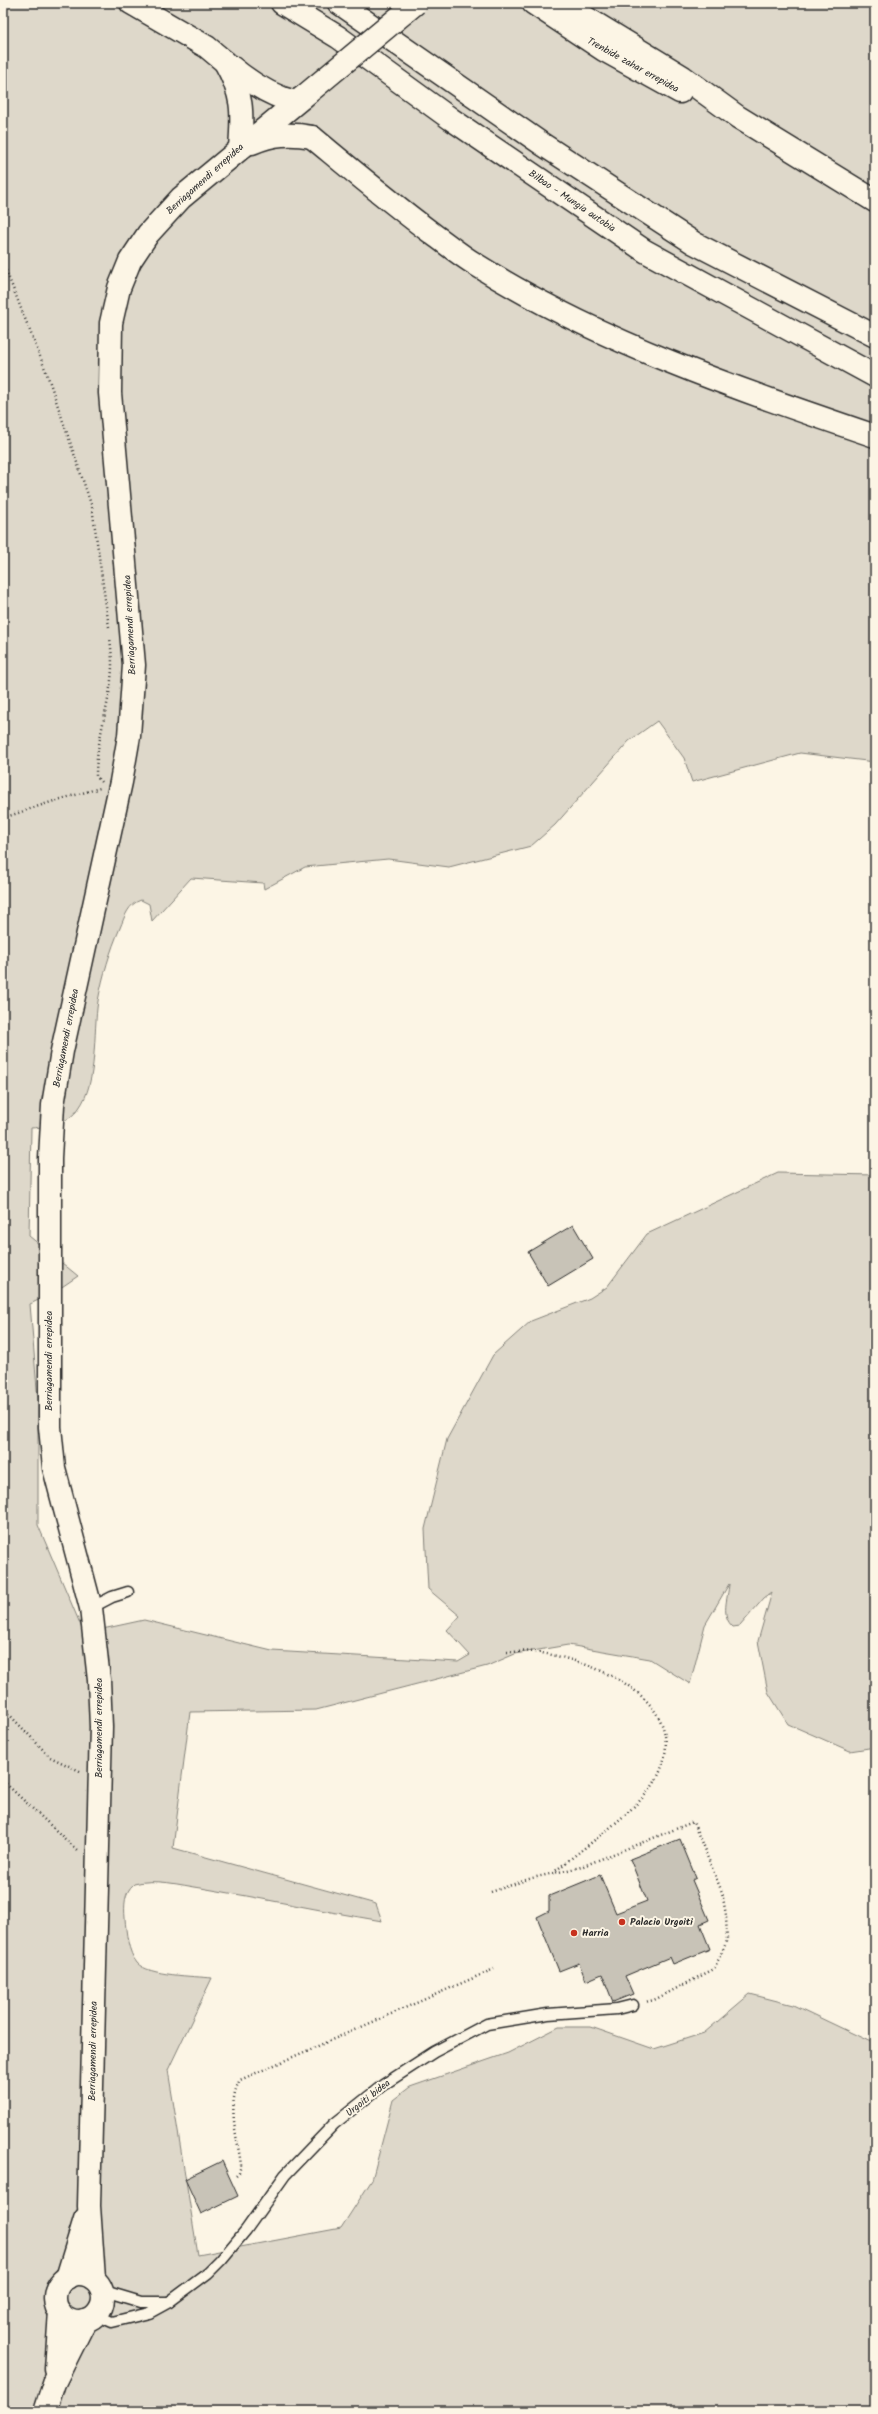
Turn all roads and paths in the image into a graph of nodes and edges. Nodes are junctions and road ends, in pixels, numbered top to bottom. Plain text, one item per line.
1 (131, 3) edge
2 (282, 3) edge
3 (339, 3) edge
4 (416, 3) edge
5 (533, 3) edge
6 (562, 3) edge
7 (225, 62) junction
8 (299, 99) junction
9 (738, 117) junction
10 (312, 137) junction
11 (240, 148) junction
12 (875, 201) edge
13 (3, 263) edge
14 (875, 336) edge
15 (875, 376) edge
16 (875, 436) edge
17 (3, 818) edge
18 (128, 1592) dead end
19 (91, 1608) junction
20 (507, 1652) dead end
21 (3, 1708) edge
22 (99, 1778) junction
23 (3, 1781) edge
24 (97, 1860) junction
25 (552, 1874) junction
26 (491, 1892) dead end
27 (494, 1969) dead end
28 (632, 2005) joint
29 (236, 2176) dead end
30 (89, 2206) junction
31 (66, 2278) junction
32 (98, 2285) junction
33 (169, 2302) junction
34 (60, 2312) junction
35 (90, 2318) junction
36 (54, 2383) junction
37 (45, 2411) edge

1 - 7 main road
2 - 15 main road, Bilbao - Mungia autobia
3 - 14 main road
4 - 8 main road, Berriagamendi errepidea, bridge
5 - 9 main road, Trenbide zahar errepidea
6 - 9 main road, Trenbide zahar errepidea
7 - 8 main road
7 - 11 main road
8 - 10 main road
8 - 11 main road, Berriagamendi errepidea
9 - 12 main road, Trenbide zahar errepidea
10 - 11 main road
10 - 16 main road
11 - 19 main road, Berriagamendi errepidea
13 - 17 path
18 - 19 lane
19 - 22 main road, Berriagamendi errepidea
20 - 25 path
21 - 22 path
22 - 24 main road, Berriagamendi errepidea
23 - 24 path
24 - 30 main road, Berriagamendi errepidea
25 - 26 path
25 - 28 path
27 - 29 path
28 - 33 lane, Urgoiti bidea
30 - 31 main road
30 - 32 main road
31 - 32 main road
31 - 34 main road
32 - 33 lane
32 - 35 main road
33 - 35 lane, Urgoiti bidea
34 - 35 main road
34 - 36 main road
35 - 36 main road
36 - 37 main road

